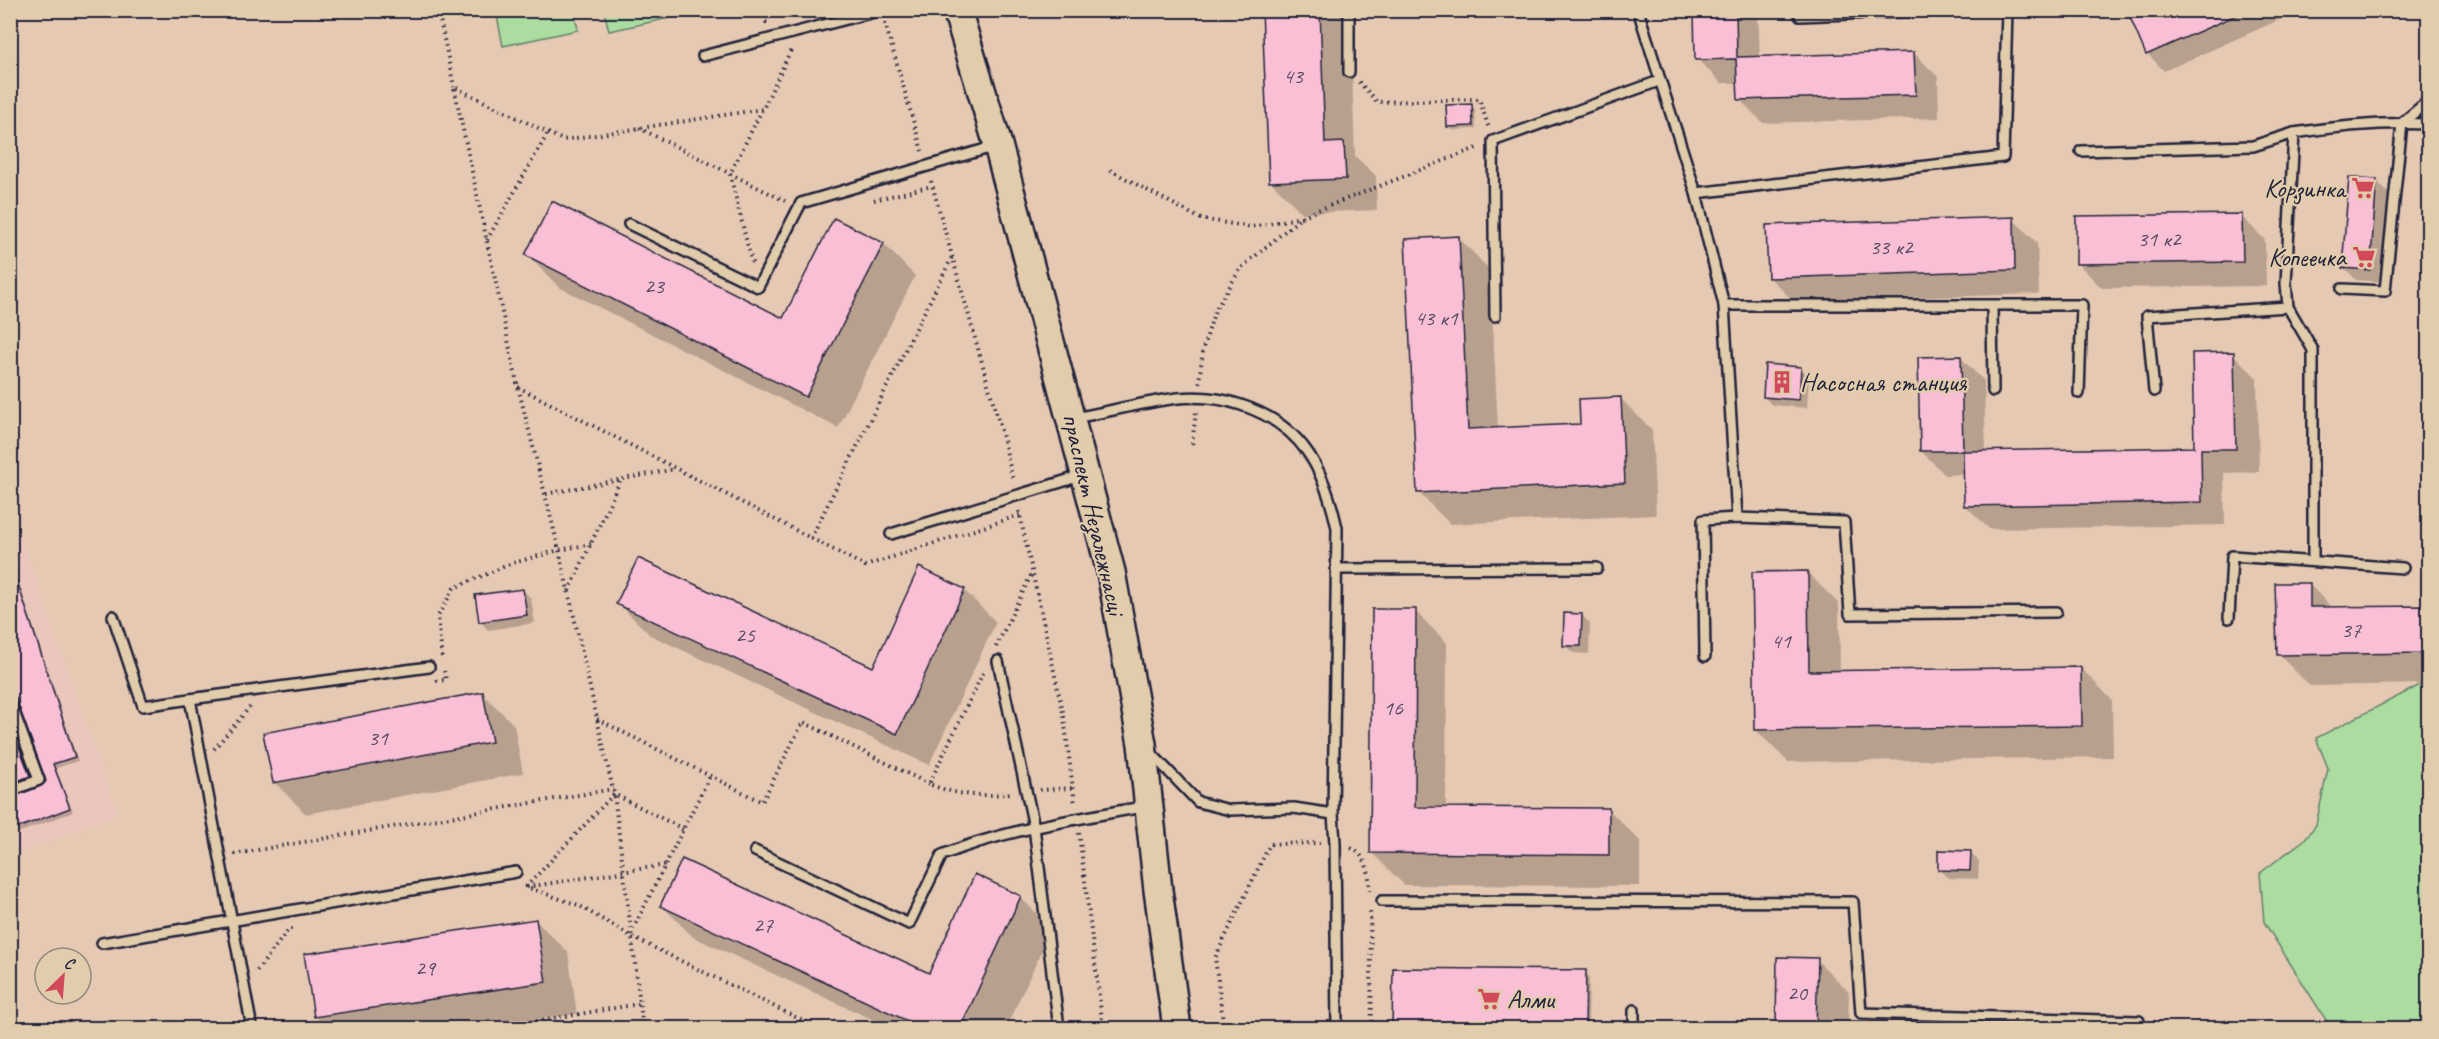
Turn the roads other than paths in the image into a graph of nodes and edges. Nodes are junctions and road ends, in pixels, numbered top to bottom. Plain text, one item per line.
1 (882, 10) edge
2 (957, 10) edge
3 (1349, 10) edge
4 (1638, 10) edge
5 (1950, 10) edge
6 (2007, 10) edge
7 (1800, 16) dead end
8 (703, 56) dead end
9 (1349, 72) road end
10 (1659, 81) junction
11 (2428, 101) edge
12 (2402, 123) junction
13 (2428, 124) edge
14 (2294, 133) junction
15 (998, 146) junction
16 (2081, 151) dead end
17 (1696, 193) junction
18 (629, 224) dead end
19 (2342, 289) dead end
20 (1724, 305) junction
21 (1992, 306) junction
22 (2288, 307) junction
23 (1495, 316) dead end
24 (1993, 391) dead end
25 (2154, 391) dead end
26 (2079, 393) dead end
27 (1072, 419) junction
28 (1087, 474) junction
29 (1737, 518) junction
30 (891, 534) dead end
31 (2313, 561) junction
32 (1597, 568) dead end
33 (2403, 568) dead end
34 (1336, 569) junction
35 (2056, 612) dead end
36 (112, 616) dead end
37 (2229, 618) dead end
38 (1705, 656) dead end
39 (994, 659) road end
40 (429, 667) dead end
41 (190, 699) junction
42 (10, 701) edge
43 (1142, 744) junction
44 (10, 790) edge
45 (1149, 805) junction
46 (1333, 814) junction
47 (1034, 827) junction
48 (755, 851) dead end
49 (516, 872) dead end
50 (1382, 901) dead end
51 (232, 922) junction
52 (102, 943) dead end
53 (1634, 1010) dead end
54 (252, 1029) edge
55 (1059, 1029) edge
56 (1177, 1029) edge
57 (1337, 1029) edge
58 (1634, 1029) edge
59 (2139, 1029) edge

1 - 8 lane
2 - 15 main road, праспект Незалежнасці
3 - 9 lane
4 - 10 lane
5 - 7 lane
6 - 17 lane
10 - 17 lane
10 - 23 lane
11 - 12 lane
12 - 13 lane
12 - 14 lane
12 - 19 lane
14 - 16 lane
14 - 22 lane
15 - 18 lane
15 - 27 main road, праспект Незалежнасці
17 - 20 lane
20 - 21 lane
20 - 29 lane
21 - 24 lane
21 - 26 lane
22 - 25 lane
22 - 31 lane
27 - 28 main road, праспект Незалежнасці
27 - 34 lane
28 - 30 lane
28 - 43 main road, праспект Незалежнасці
29 - 35 lane
29 - 38 lane
31 - 33 lane
31 - 37 lane
32 - 34 lane
34 - 46 lane
36 - 41 lane
39 - 47 lane
40 - 41 lane
41 - 51 lane
42 - 44 lane
43 - 45 main road, праспект Незалежнасці
43 - 46 lane
45 - 47 lane
45 - 56 main road, праспект Незалежнасці
46 - 57 lane
47 - 48 lane
47 - 55 lane
49 - 51 lane
50 - 59 lane
51 - 52 lane
51 - 54 lane
53 - 58 lane

